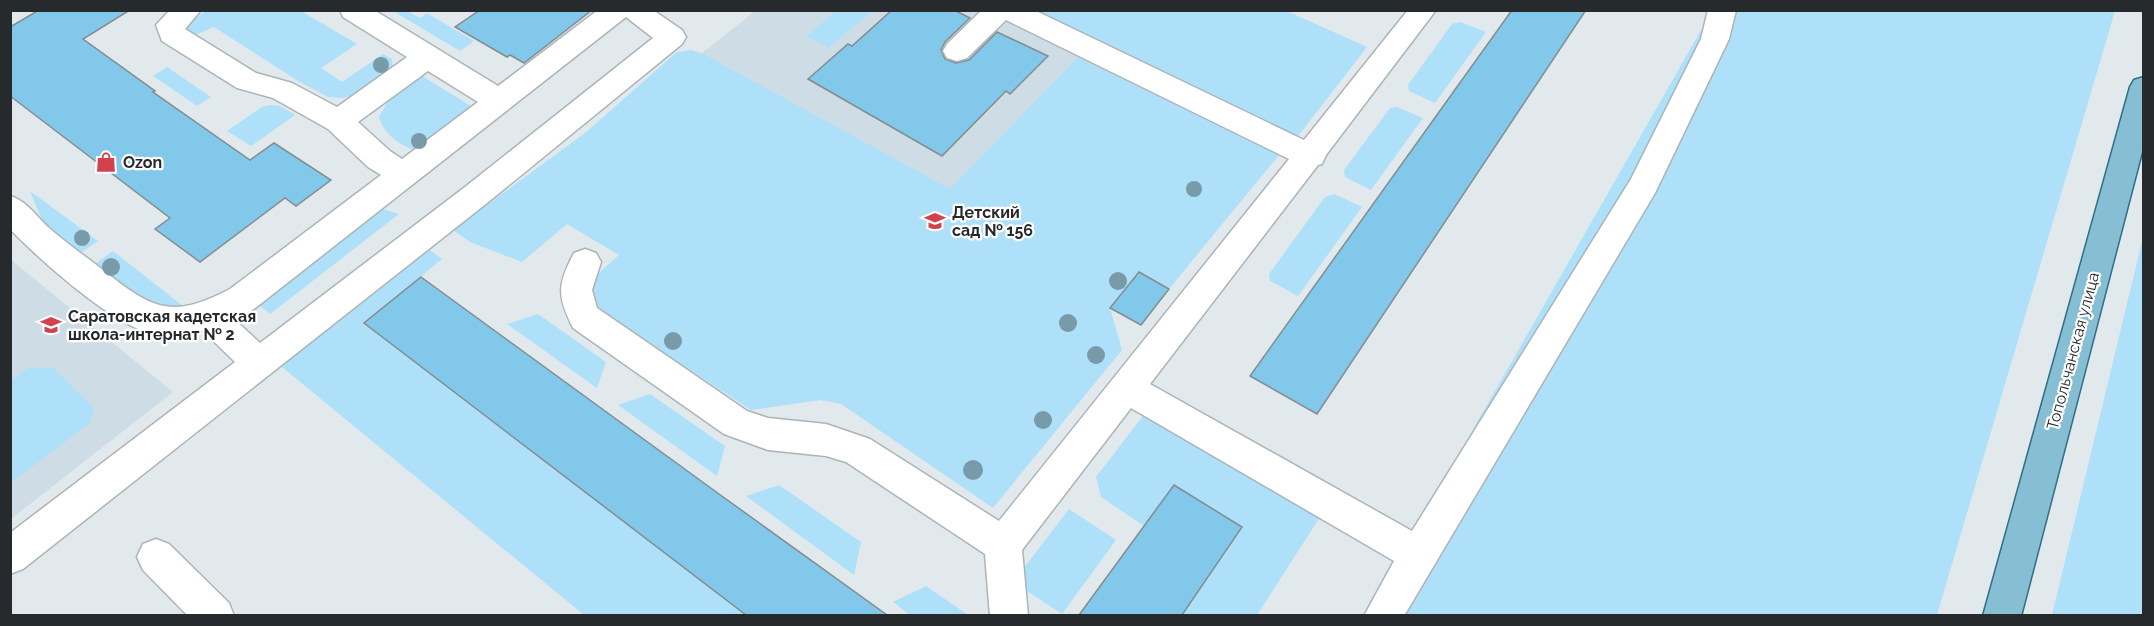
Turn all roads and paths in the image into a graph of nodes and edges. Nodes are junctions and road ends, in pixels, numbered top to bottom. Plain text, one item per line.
1 (188, 10) edge
2 (353, 10) edge
3 (999, 10) edge
4 (1010, 10) edge
5 (1423, 10) edge
6 (1722, 10) edge
7 (615, 12) edge
8 (957, 51) dead end
9 (427, 57) junction
10 (2144, 87) edge
11 (498, 100) junction
12 (338, 121) junction
13 (1311, 156) junction
14 (403, 174) junction
15 (10, 208) edge
16 (585, 262) dead end
17 (209, 316) junction
18 (258, 363) junction
19 (1127, 388) junction
20 (1004, 544) junction
21 (1418, 555) junction
22 (10, 556) edge
23 (156, 557) dead end
24 (215, 615) edge
25 (1009, 615) edge
26 (1383, 615) edge
27 (2002, 615) edge

1 - 12 lane
2 - 9 lane
3 - 8 lane
4 - 13 lane
5 - 13 lane
6 - 21 lane
7 - 11 lane
7 - 18 lane
9 - 11 lane
9 - 12 lane
10 - 27 main road, Топольчанская улица
11 - 14 lane
12 - 14 lane
13 - 19 lane
14 - 17 lane
15 - 17 lane
16 - 20 lane
17 - 18 lane
18 - 22 lane
19 - 20 lane
19 - 21 lane
20 - 25 lane
21 - 26 lane
23 - 24 lane

